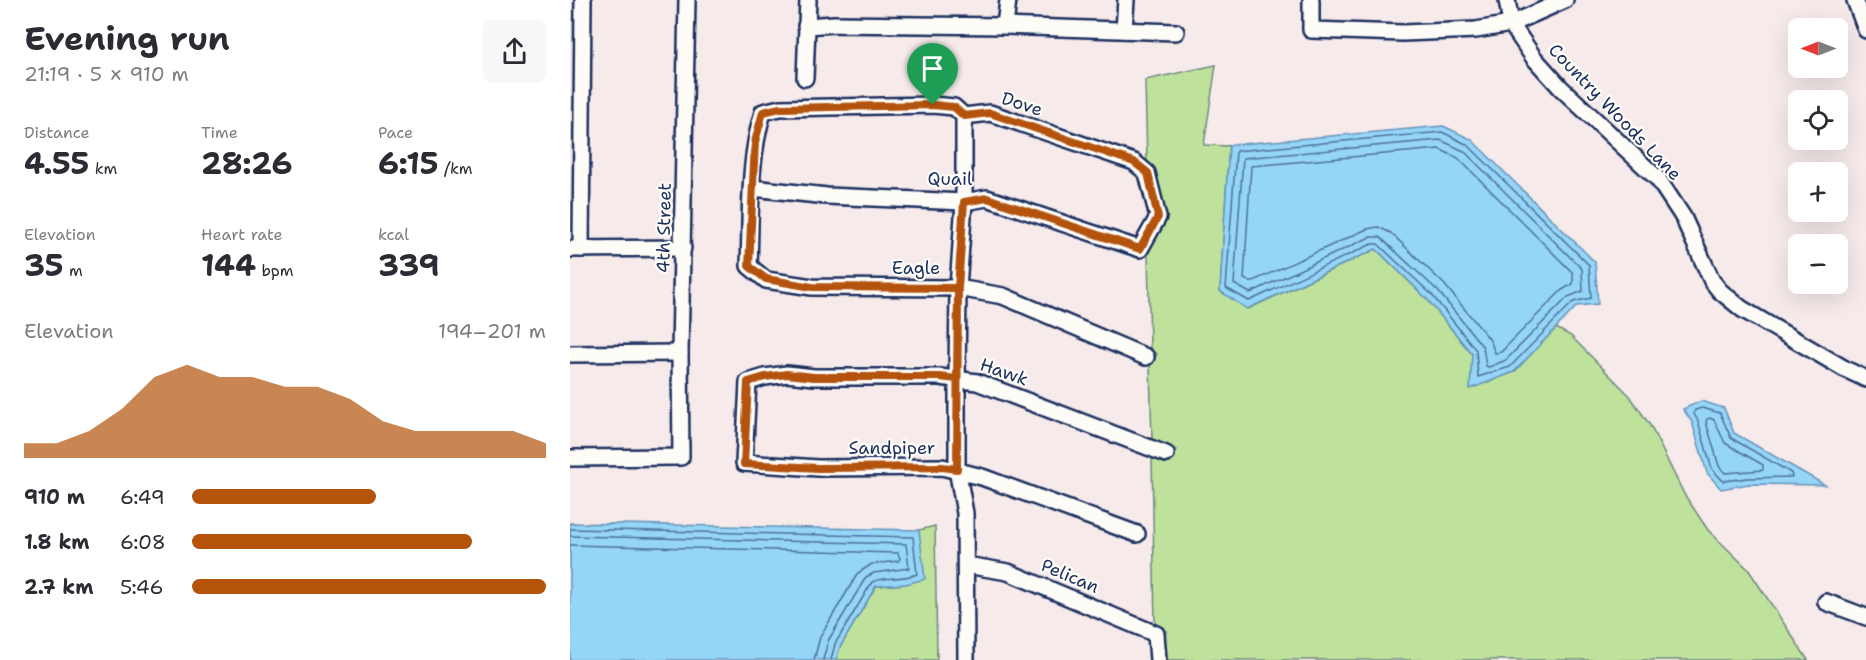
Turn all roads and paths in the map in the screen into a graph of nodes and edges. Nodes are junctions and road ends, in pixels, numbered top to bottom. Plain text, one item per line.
1 (583, 0) edge
2 (687, 0) edge
3 (808, 0) edge
4 (1008, 0) edge
5 (1126, 0) edge
6 (1311, 0) edge
7 (1507, 0) edge
8 (1565, 0) edge
9 (1855, 0) edge
10 (1511, 24) junction
11 (806, 26) junction
12 (1005, 26) junction
13 (1124, 30) junction
14 (1866, 30) edge
15 (1176, 32) dead end
16 (805, 78) dead end
17 (964, 116) junction
18 (752, 188) junction
19 (964, 202) junction
20 (684, 248) junction
21 (575, 249) edge
22 (1140, 249) joint
23 (958, 288) junction
24 (680, 353) junction
25 (570, 354) edge
26 (1146, 357) dead end
27 (957, 379) junction
28 (1866, 379) edge
29 (1166, 454) dead end
30 (570, 458) edge
31 (744, 464) joint
32 (957, 469) junction
33 (1137, 534) dead end
34 (966, 566) junction
35 (1826, 602) dead end
36 (1866, 617) edge
37 (970, 658) edge
38 (1158, 660) edge

1 - 21 street
2 - 20 street, 4th Street
3 - 11 street
4 - 12 street
5 - 13 street
6 - 10 street
7 - 10 street, Country Woods Lane
8 - 10 street
9 - 14 street
10 - 28 street, Country Woods Lane
11 - 12 street
11 - 16 street
12 - 13 street
13 - 15 street
17 - 18 street, Dove
17 - 19 street
17 - 22 street, Dove
18 - 19 street, Quail
18 - 23 street, Eagle
19 - 22 street, Quail
19 - 23 street
20 - 21 street
20 - 24 street, 4th Street
23 - 26 street, Eagle
23 - 27 street
24 - 25 street
24 - 30 street, 4th Street
27 - 29 street, Hawk
27 - 31 street, Hawk
27 - 32 street
31 - 32 street, Sandpiper
32 - 33 street, Sandpiper
32 - 34 street
34 - 37 street
34 - 38 street, Pelican
35 - 36 street

